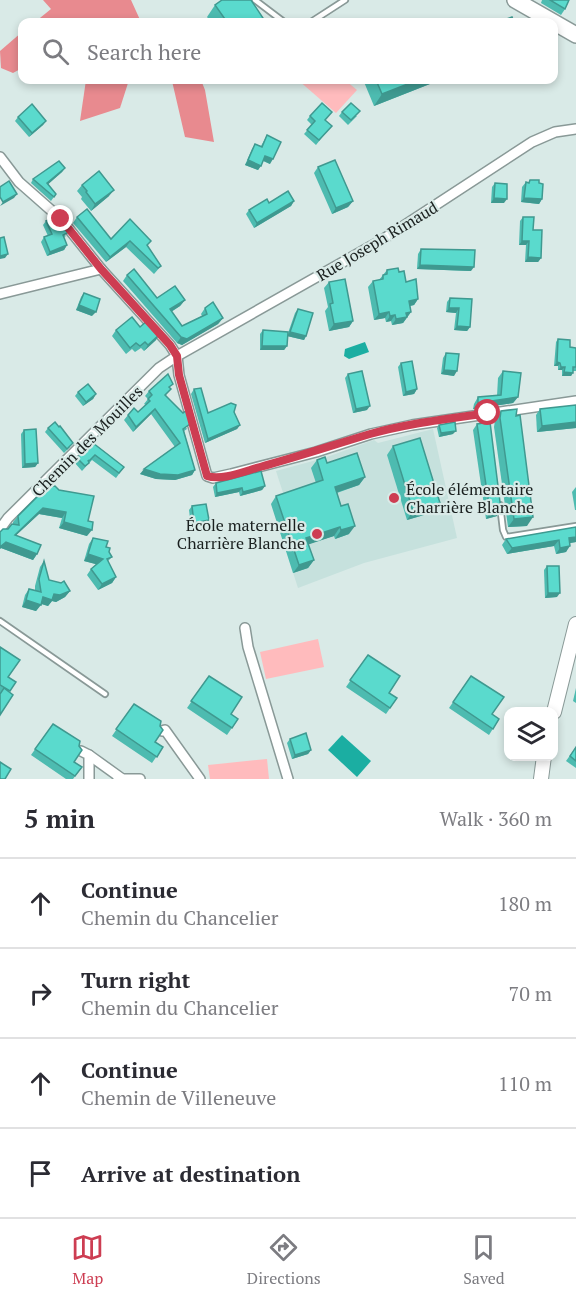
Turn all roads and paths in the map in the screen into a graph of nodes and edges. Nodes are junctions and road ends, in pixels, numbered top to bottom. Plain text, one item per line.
1 (255, 0) edge
2 (345, 0) edge
3 (515, 0) edge
4 (279, 18) edge
5 (317, 18) edge
6 (546, 18) edge
7 (558, 25) edge
8 (576, 35) edge
9 (576, 129) edge
10 (0, 157) edge
11 (101, 269) junction
12 (0, 294) edge
13 (177, 356) junction
14 (576, 401) edge
15 (488, 413) junction
16 (489, 425) edge
17 (498, 495) edge
18 (576, 526) edge
19 (0, 529) edge
20 (0, 621) edge
21 (576, 624) edge
22 (245, 628) dead end
23 (105, 694) dead end
24 (555, 707) edge
25 (162, 731) edge
26 (543, 761) edge
27 (119, 778) edge
28 (89, 779) edge
29 (140, 779) edge
30 (200, 779) edge
31 (288, 779) edge
32 (541, 779) edge

1 - 4 lane
2 - 5 lane
3 - 6 main road
7 - 8 main road
9 - 13 street, Rue Joseph Rimaud
10 - 11 street
11 - 12 street
11 - 13 street
13 - 15 street
13 - 19 street, Chemin des Mouilles
14 - 15 street
15 - 16 lane
17 - 18 lane
20 - 23 lane
21 - 24 street
22 - 31 street
25 - 30 street
26 - 32 street
27 - 28 street
27 - 29 street

